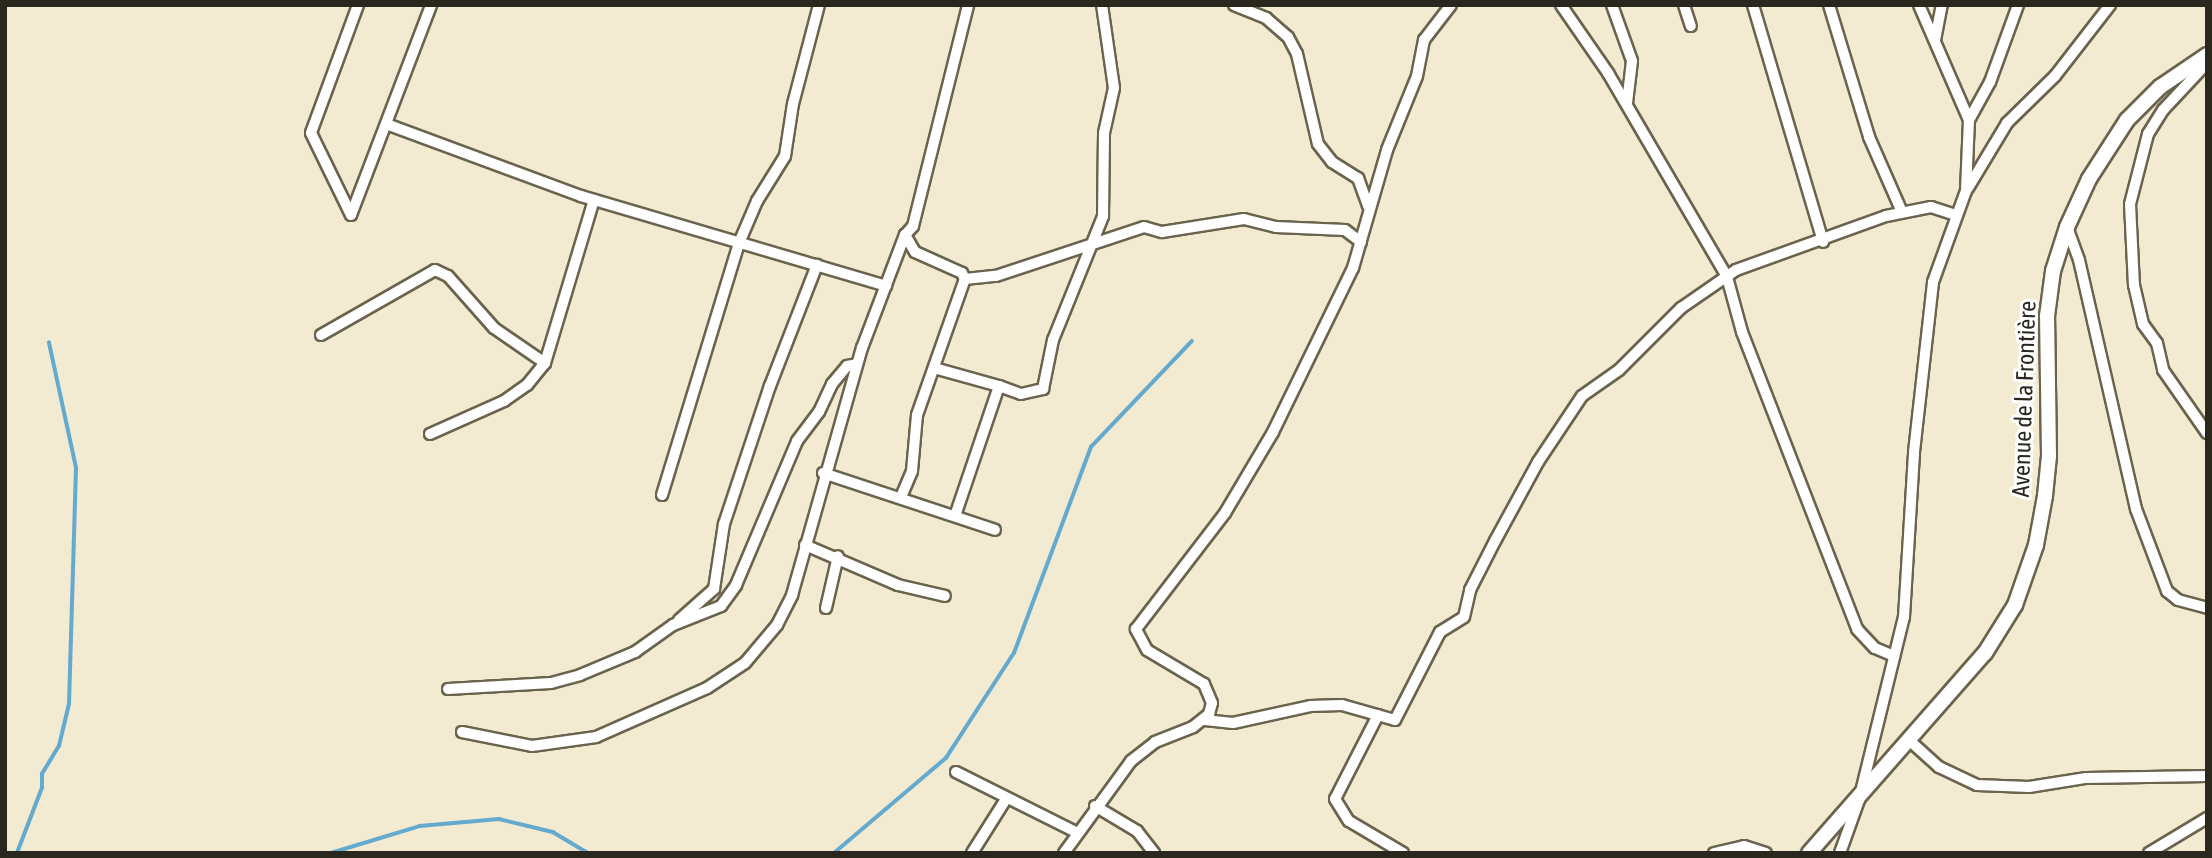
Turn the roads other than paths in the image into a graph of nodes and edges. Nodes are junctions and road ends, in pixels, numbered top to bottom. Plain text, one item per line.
1 (358, 5) edge
2 (431, 5) edge
3 (819, 5) edge
4 (968, 5) edge
5 (1102, 5) edge
6 (1234, 5) edge
7 (1451, 5) edge
8 (1561, 5) edge
9 (1612, 5) edge
10 (1684, 5) edge
11 (1753, 5) edge
12 (1829, 5) edge
13 (1919, 5) edge
14 (1942, 5) edge
15 (2018, 5) edge
16 (2110, 5) edge
17 (1691, 26) dead end
18 (1934, 43) junction
19 (2207, 55) edge
20 (2207, 64) edge
21 (1627, 103) junction
22 (1969, 120) junction
23 (389, 125) junction
24 (1966, 191) junction
25 (594, 200) junction
26 (1368, 206) junction
27 (1902, 212) junction
28 (1956, 215) junction
29 (2067, 227) junction
30 (905, 235) junction
31 (1361, 242) junction
32 (1823, 242) junction
33 (739, 243) junction
34 (1090, 247) junction
35 (817, 265) junction
36 (1727, 277) junction
37 (965, 279) junction
38 (886, 286) junction
39 (321, 335) dead end
40 (545, 362) junction
41 (857, 364) junction
42 (934, 368) junction
43 (999, 386) junction
44 (2207, 433) edge
45 (430, 434) dead end
46 (823, 473) junction
47 (662, 495) dead end
48 (901, 497) junction
49 (956, 516) junction
50 (995, 530) dead end
51 (805, 545) junction
52 (838, 556) junction
53 (945, 596) dead end
54 (826, 608) dead end
55 (2207, 608) edge
56 (673, 625) junction
57 (1894, 656) junction
58 (448, 689) dead end
59 (1378, 715) junction
60 (1205, 720) junction
61 (462, 732) dead end
62 (1910, 741) junction
63 (956, 772) dead end
64 (2207, 776) edge
65 (1006, 799) junction
66 (1859, 800) junction
67 (1095, 806) junction
68 (2207, 818) edge
69 (1078, 833) junction
70 (1810, 851) edge
71 (972, 853) edge
72 (1064, 853) edge
73 (1154, 853) edge
74 (1403, 853) edge
75 (1714, 853) edge
76 (1766, 853) edge
77 (1840, 853) edge
78 (2149, 853) edge

1 - 23 street
2 - 23 street
3 - 33 street
4 - 30 street
5 - 34 street
6 - 26 street
7 - 26 street
8 - 21 street
9 - 21 street
10 - 17 street
11 - 32 street
12 - 27 street
13 - 18 street
14 - 18 street
15 - 22 street
16 - 24 street
18 - 22 street
19 - 29 street, Avenue de la Frontière
20 - 44 street
21 - 36 street
22 - 24 street
23 - 25 street
24 - 28 street
25 - 33 street
25 - 40 street
26 - 31 street
27 - 28 street
27 - 32 street
28 - 57 street
29 - 55 street
29 - 62 street, Avenue de la Frontière
30 - 37 street
30 - 38 street
31 - 34 street
31 - 60 street
32 - 36 street
33 - 35 street
33 - 47 street
34 - 37 street
34 - 43 street
35 - 38 street
35 - 56 street
36 - 57 street
36 - 59 street
37 - 42 street
38 - 41 street
39 - 40 street
40 - 45 street
41 - 46 street
41 - 56 street
42 - 43 street
42 - 48 street
43 - 49 street
46 - 48 street
46 - 51 street
48 - 49 street
49 - 50 street
51 - 52 street
51 - 61 street
52 - 53 street
52 - 54 street
56 - 58 street
57 - 66 street
59 - 60 street
59 - 74 street
60 - 67 street
62 - 64 street
62 - 66 street, Avenue de la Frontière
63 - 65 street
65 - 69 street
65 - 71 street
66 - 70 street, Avenue de la Frontière
66 - 77 street
67 - 69 street
67 - 73 street
68 - 78 street
69 - 72 street
75 - 76 street

